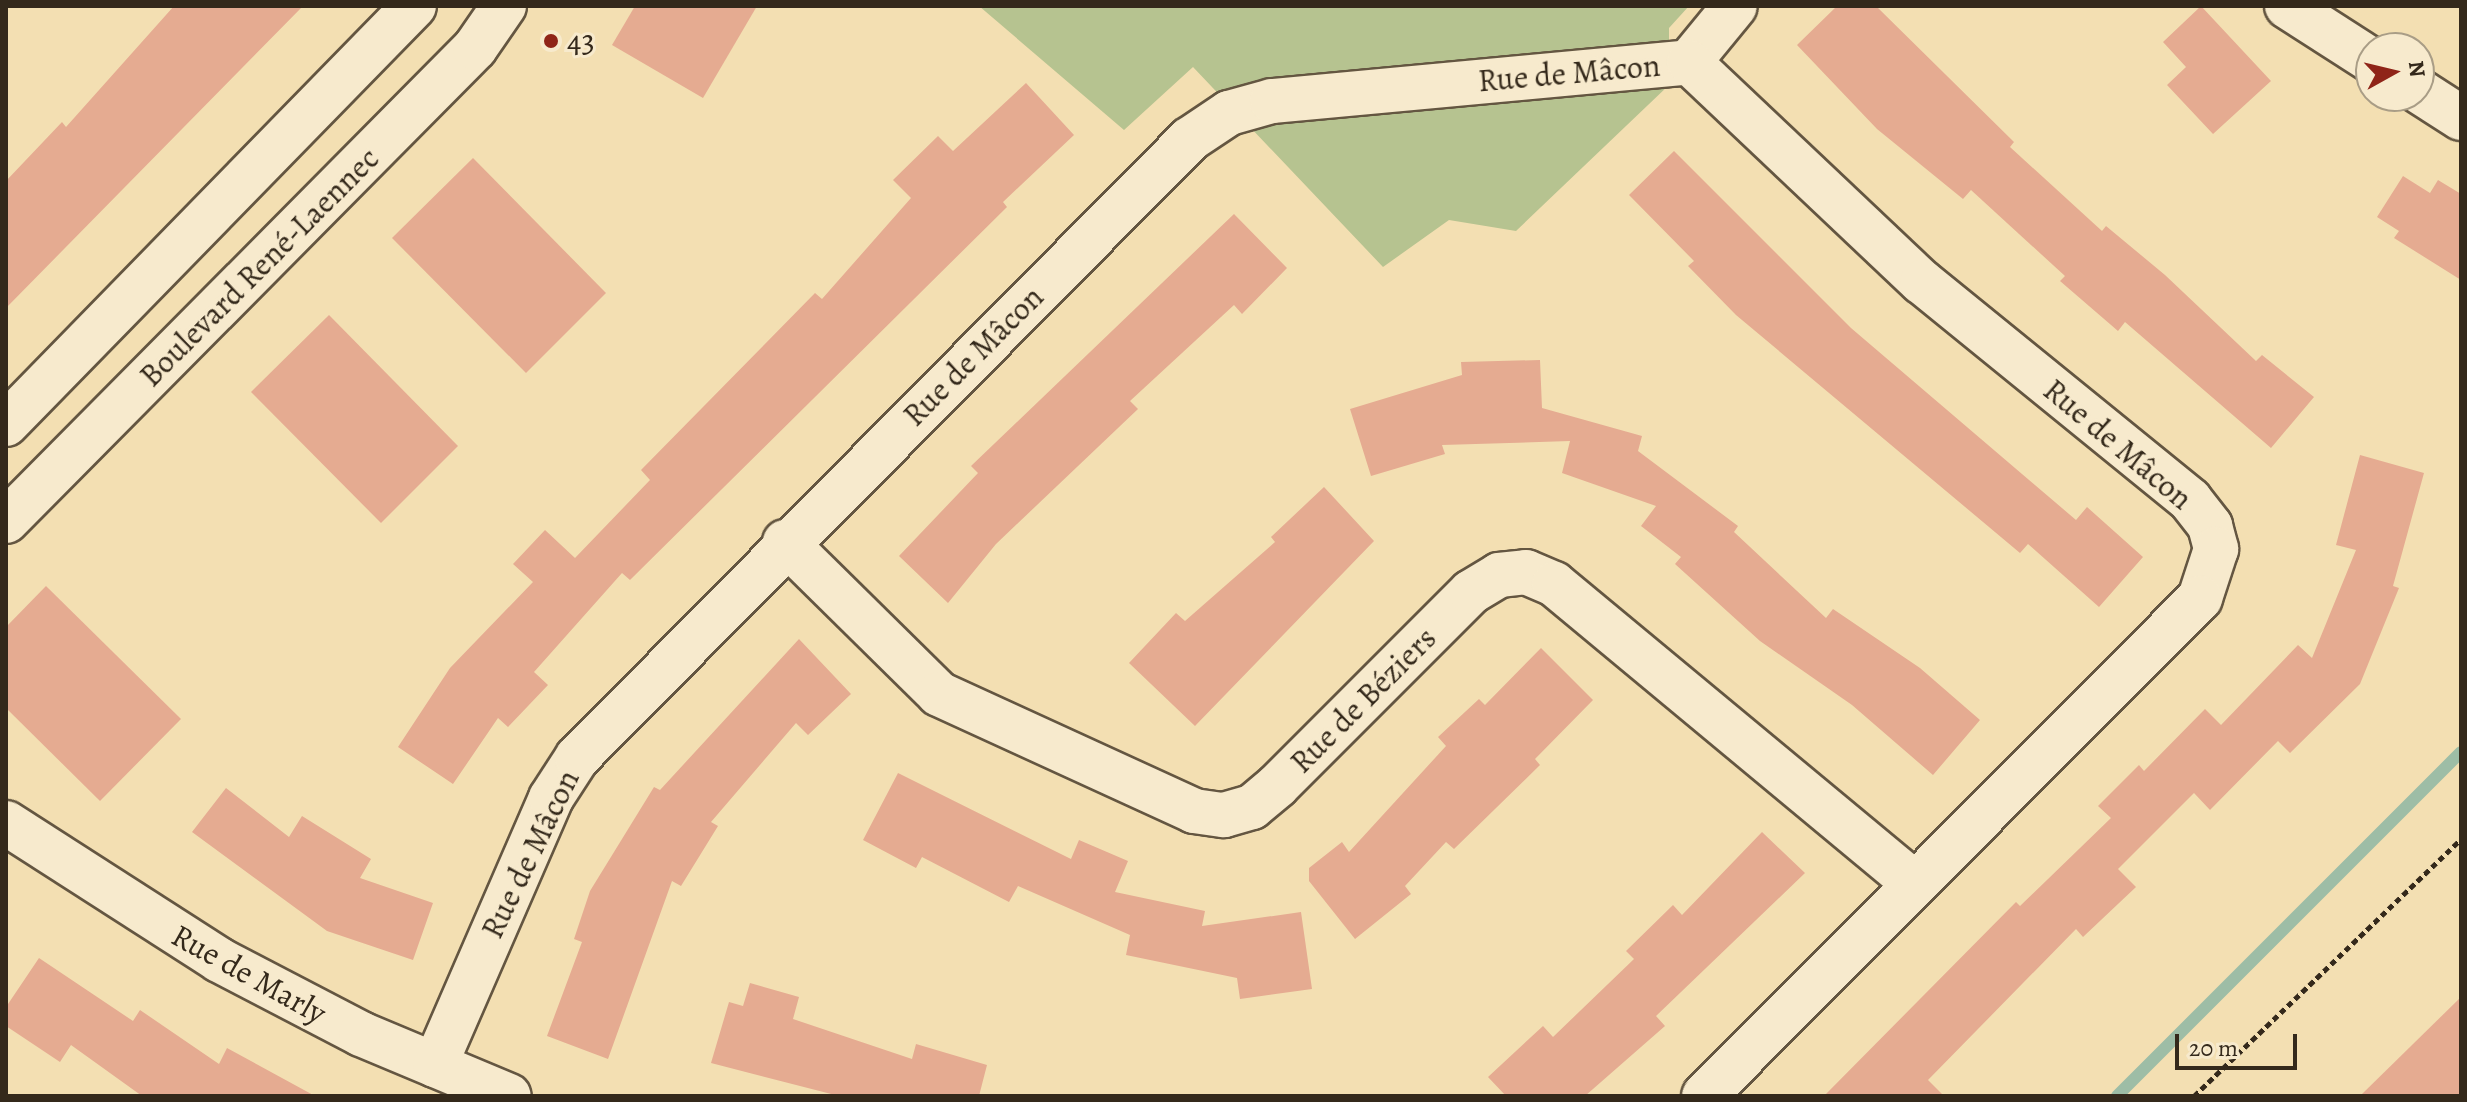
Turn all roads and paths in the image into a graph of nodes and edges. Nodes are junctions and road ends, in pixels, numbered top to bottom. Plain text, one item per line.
1 (414, 6) edge
2 (504, 6) edge
3 (1735, 6) edge
4 (2287, 6) edge
5 (2355, 50) edge
6 (1689, 62) junction
7 (2435, 101) edge
8 (2461, 118) edge
9 (6, 424) edge
10 (6, 521) edge
11 (785, 542) junction
12 (6, 823) edge
13 (2461, 839) edge
14 (1914, 883) junction
15 (435, 1065) junction
16 (509, 1096) edge
17 (1704, 1096) edge
18 (2194, 1096) edge

1 - 9 street
2 - 10 street, Boulevard René-Laennec
3 - 6 street
4 - 5 street
6 - 11 street, Rue de Mâcon
6 - 14 street, Rue de Mâcon
7 - 8 street
11 - 14 street, Rue de Béziers
11 - 15 street, Rue de Mâcon
12 - 15 street, Rue de Marly
13 - 18 path
14 - 17 street, Rue de Mâcon
15 - 16 street, Rue de Marly

